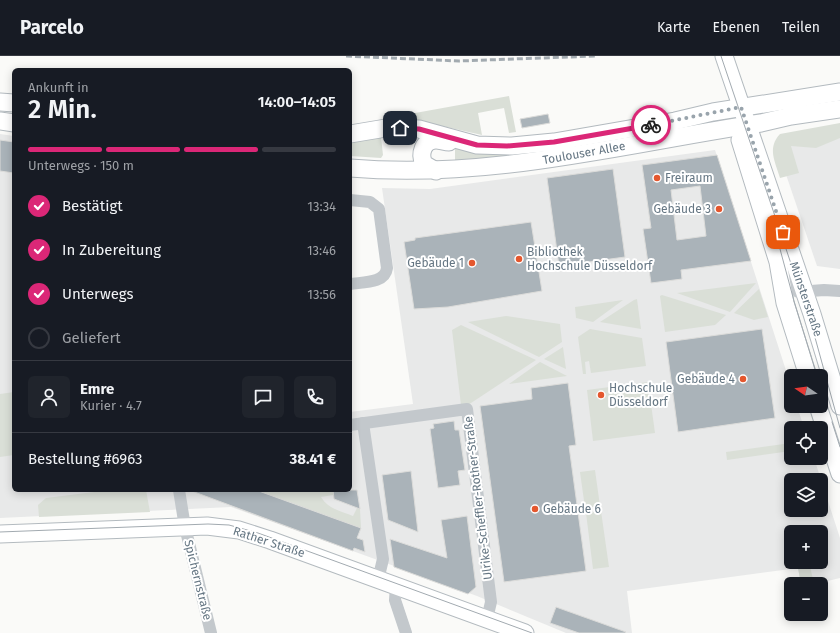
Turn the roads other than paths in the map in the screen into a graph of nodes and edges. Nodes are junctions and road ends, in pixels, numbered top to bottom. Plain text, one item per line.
1 (712, 56) edge
2 (724, 56) edge
3 (840, 92) edge
4 (0, 102) edge
5 (12, 104) edge
6 (734, 104) junction
7 (840, 109) edge
8 (0, 121) edge
9 (12, 123) edge
10 (741, 126) junction
11 (352, 134) edge
12 (466, 143) junction
13 (352, 168) edge
14 (436, 171) junction
15 (352, 200) edge
16 (778, 262) junction
17 (352, 284) edge
18 (803, 291) junction
19 (840, 291) edge
20 (806, 369) edge
21 (840, 406) edge
22 (820, 413) edge
23 (363, 423) junction
24 (352, 425) edge
25 (840, 474) edge
26 (179, 492) edge
27 (185, 527) junction
28 (0, 534) edge
29 (378, 580) junction
30 (396, 586) junction
31 (487, 619) junction
32 (211, 633) edge
33 (406, 633) edge
34 (525, 633) edge

1 - 6 main road, Münsterstraße
2 - 6 main road, Münsterstraße
3 - 6 main road, Toulouser Allee
4 - 5 main road
6 - 10 main road, Münsterstraße
6 - 12 main road, Toulouser Allee
7 - 10 main road, Toulouser Allee
8 - 9 main road
10 - 14 main road, Toulouser Allee
10 - 16 main road, Münsterstraße
10 - 18 main road, Münsterstraße
11 - 12 main road, Toulouser Allee
12 - 14 main road
13 - 14 main road, Toulouser Allee
15 - 17 street
16 - 18 street
16 - 20 main road, Münsterstraße
18 - 19 street
18 - 21 main road, Münsterstraße
22 - 25 main road
23 - 24 street, Ulrike-Scheffler-Rother-Straße
23 - 29 street
23 - 31 street, Ulrike-Scheffler-Rother-Straße
26 - 27 street, Spichernstraße
27 - 28 main road, Rather Straße
27 - 29 main road, Rather Straße
27 - 32 street, Spichernstraße
29 - 30 main road, Rather Straße
30 - 31 main road, Rather Straße
30 - 33 street
31 - 34 main road, Rather Straße

